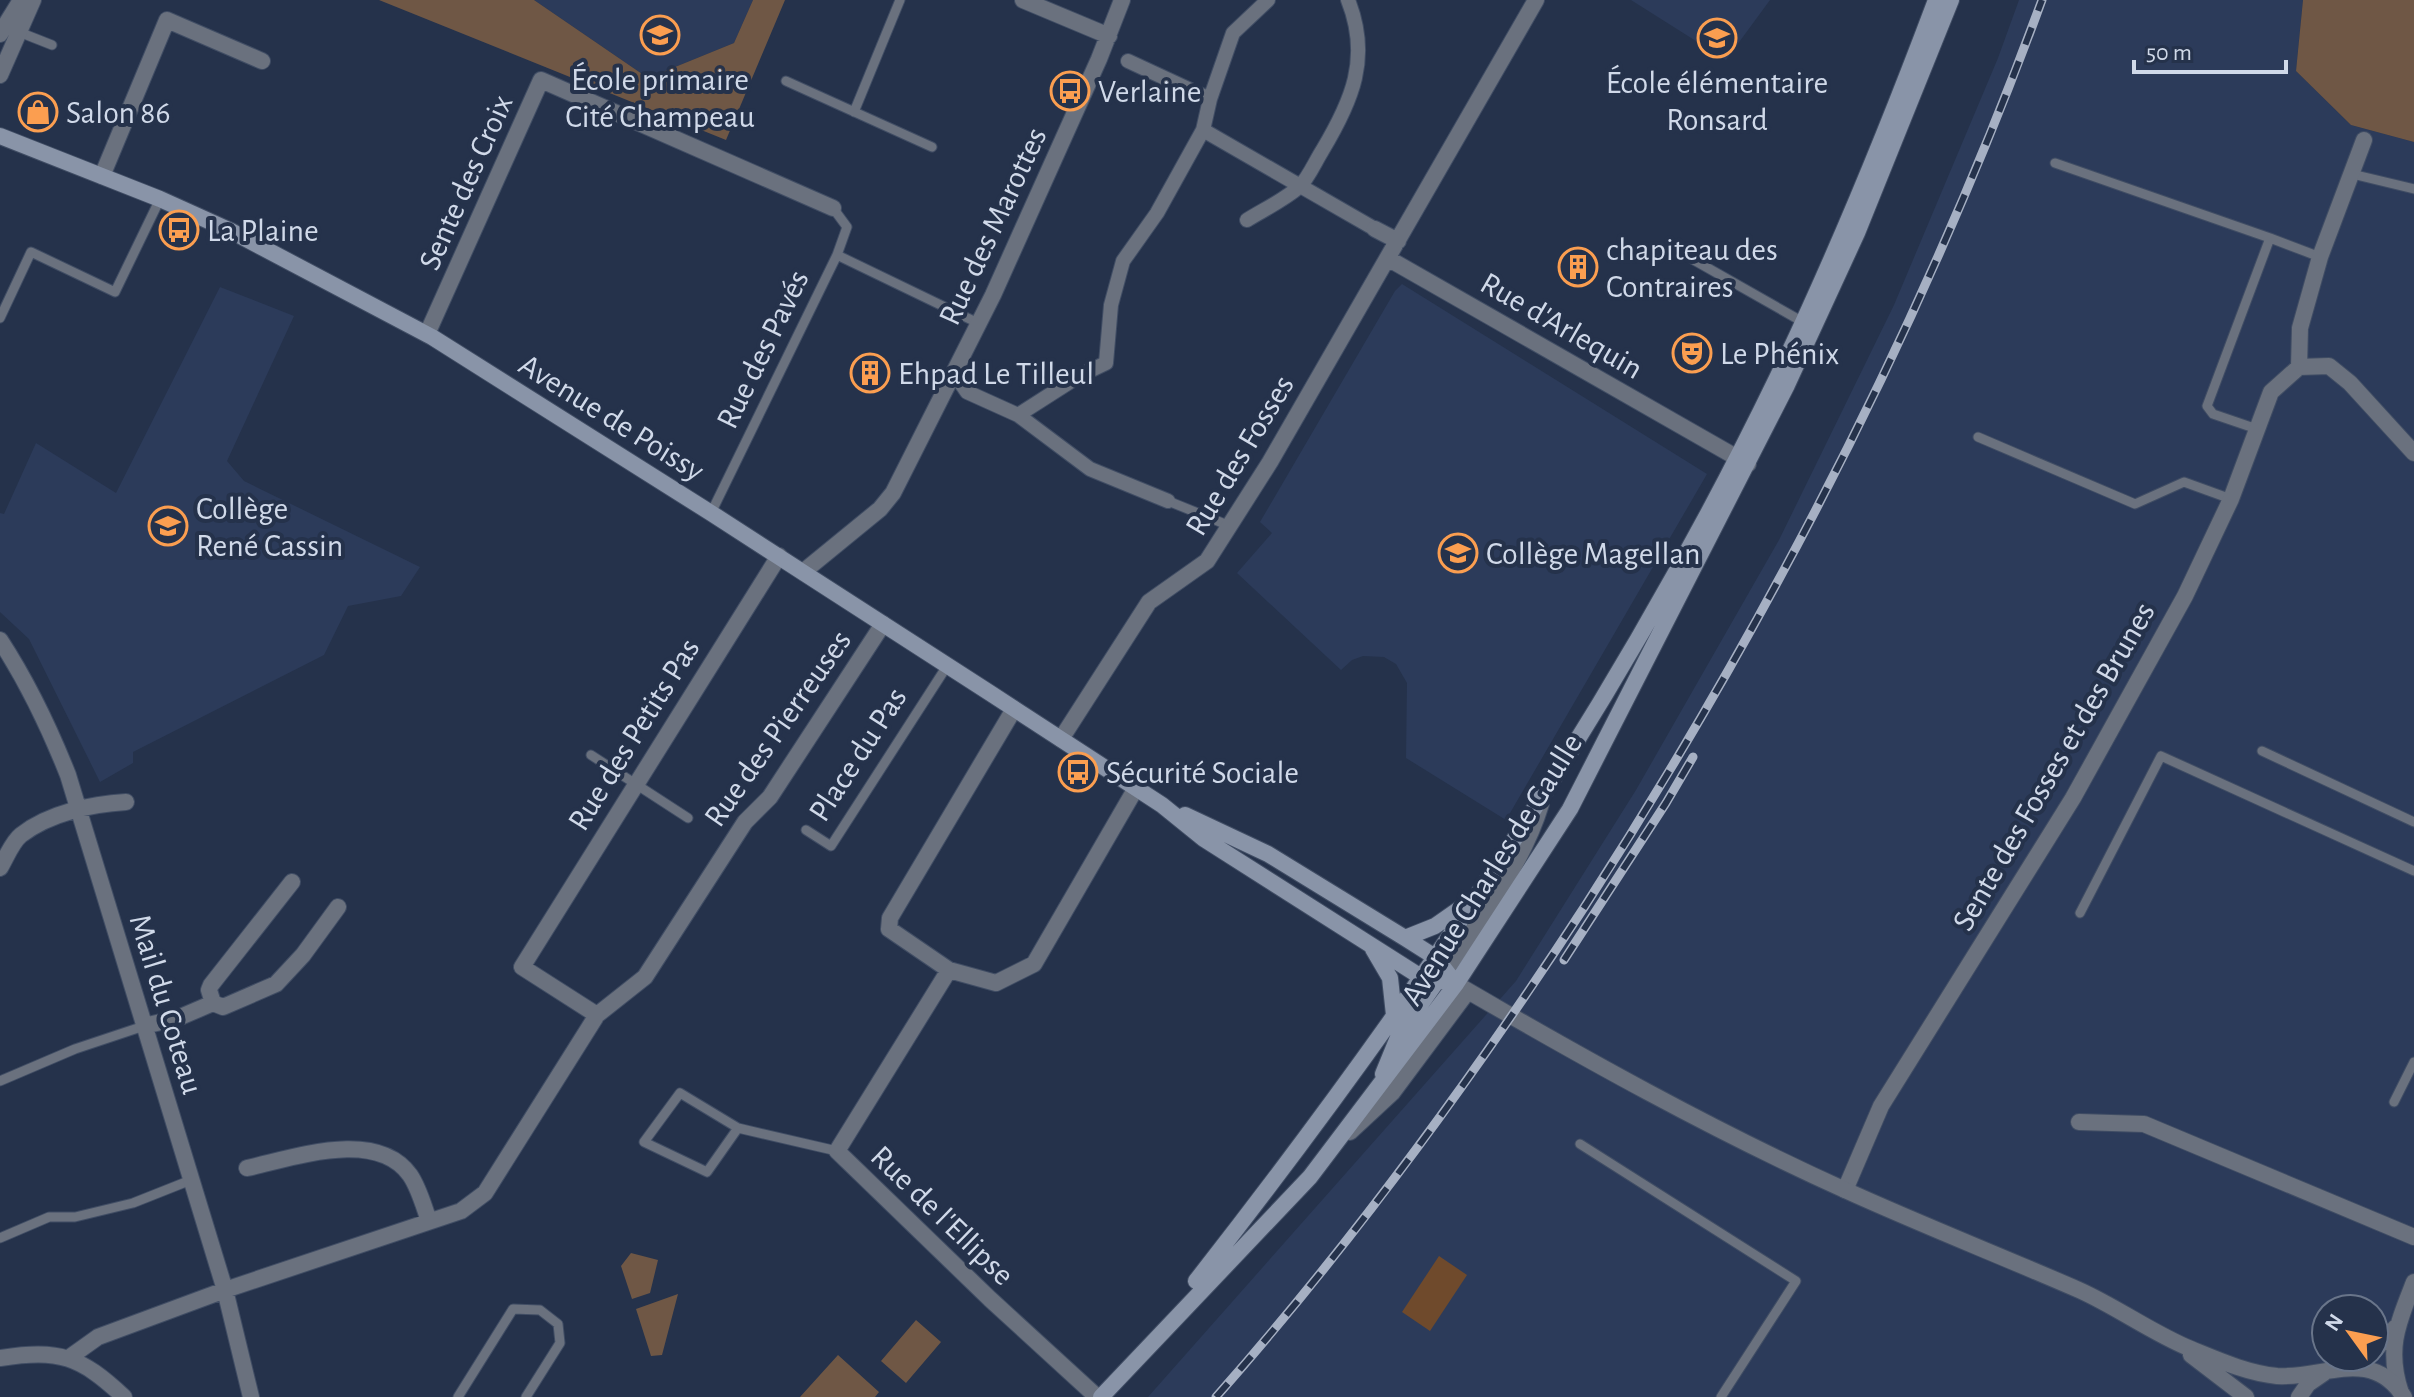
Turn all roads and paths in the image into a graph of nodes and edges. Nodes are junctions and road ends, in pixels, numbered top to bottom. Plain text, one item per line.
1 (21, 0) edge
2 (33, 0) edge
3 (900, 0) edge
4 (1023, 0) edge
5 (1122, 0) edge
6 (1268, 0) edge
7 (1348, 0) edge
8 (1535, 0) edge
9 (1936, 0) edge
10 (1951, 0) edge
11 (19, 32) junction
12 (0, 34) edge
13 (1109, 36) junction
14 (52, 45) dead end
15 (262, 61) dead end
16 (1128, 61) dead end
17 (0, 75) edge
18 (786, 81) dead end
19 (1210, 99) junction
20 (854, 112) junction
21 (1203, 130) junction
22 (0, 136) edge
23 (2364, 140) dead end
24 (932, 147) dead end
25 (2055, 163) dead end
26 (2352, 174) junction
27 (102, 176) junction
28 (1301, 186) junction
29 (2414, 189) edge
30 (160, 199) junction
31 (833, 208) joint
32 (1247, 220) dead end
33 (1375, 229) joint
34 (2270, 238) junction
35 (1398, 241) junction
36 (837, 255) junction
37 (2320, 257) junction
38 (1389, 259) junction
39 (1692, 259) dead end
40 (0, 318) edge
41 (1803, 322) junction
42 (978, 323) junction
43 (427, 334) junction
44 (2299, 367) junction
45 (954, 373) junction
46 (1018, 415) junction
47 (2257, 429) junction
48 (1978, 437) dead end
49 (2414, 453) edge
50 (1742, 461) junction
51 (2231, 499) junction
52 (1168, 501) joint
53 (711, 513) junction
54 (1230, 526) junction
55 (779, 556) junction
56 (803, 572) junction
57 (883, 624) junction
58 (0, 640) edge
59 (947, 666) junction
60 (1014, 709) junction
61 (1061, 739) junction
62 (2262, 751) dead end
63 (591, 755) dead end
64 (635, 783) junction
65 (1136, 788) junction
66 (1545, 791) junction
67 (126, 802) dead end
68 (1162, 805) junction
69 (79, 810) junction
70 (688, 818) dead end
71 (2414, 822) edge
72 (806, 830) dead end
73 (0, 868) edge
74 (2414, 871) edge
75 (292, 882) dead end
76 (1473, 899) junction
77 (338, 907) dead end
78 (2080, 913) dead end
79 (1405, 938) junction
80 (1370, 945) junction
81 (949, 970) junction
82 (1435, 971) junction
83 (1462, 988) junction
84 (213, 1003) junction
85 (597, 1015) junction
86 (1394, 1015) junction
87 (144, 1026) junction
88 (2414, 1062) edge
89 (0, 1081) edge
90 (1375, 1094) junction
91 (2394, 1102) dead end
92 (2079, 1122) dead end
93 (738, 1128) junction
94 (1336, 1143) junction
95 (1580, 1144) dead end
96 (837, 1151) junction
97 (247, 1168) dead end
98 (191, 1180) junction
99 (1845, 1190) junction
100 (429, 1221) junction
101 (2414, 1237) edge
102 (0, 1238) edge
103 (2414, 1282) edge
104 (225, 1290) junction
105 (2397, 1326) junction
106 (2390, 1334) edge
107 (2174, 1342) junction
108 (1139, 1354) junction
109 (70, 1357) junction
110 (0, 1358) edge
111 (2317, 1373) edge
112 (2324, 1373) edge
113 (2377, 1373) edge
114 (2403, 1395) edge
115 (124, 1397) edge
116 (251, 1397) edge
117 (458, 1397) edge
118 (526, 1397) edge
119 (1099, 1397) edge
120 (1721, 1397) edge
121 (2246, 1397) edge
122 (2299, 1397) edge

1 - 12 street
2 - 11 street
3 - 20 lane
4 - 13 street
5 - 13 street, Rue des Marottes
6 - 19 street
7 - 28 street
8 - 35 street, Rue des Fosses
9 - 41 main road, Avenue Charles de Gaulle
10 - 50 main road, Avenue Charles de Gaulle
11 - 14 lane
11 - 17 street
13 - 42 street, Rue des Marottes
15 - 27 street
16 - 19 street
18 - 20 lane
19 - 21 street
20 - 24 lane
21 - 28 street
21 - 46 street
22 - 27 main road, Avenue de Poissy
23 - 26 street
25 - 34 lane
26 - 29 lane
26 - 37 street
27 - 30 main road, Avenue de Poissy
28 - 32 street
28 - 33 street
30 - 40 lane
30 - 43 main road, Avenue de Poissy
31 - 36 lane, Rue des Pavés
31 - 43 street, Sente des Croix
33 - 35 street
34 - 37 lane
34 - 47 lane
35 - 38 street, Rue des Fosses
36 - 42 lane
36 - 53 lane, Rue des Pavés
37 - 44 street
38 - 50 street, Rue d'Arlequin
38 - 54 street, Rue des Fosses
39 - 41 lane
41 - 50 main road, Avenue Charles de Gaulle
42 - 45 street, Rue des Marottes
43 - 53 main road, Avenue de Poissy
44 - 47 street, Sente des Fosses et des Brunes
44 - 49 street
45 - 46 street
45 - 56 street, Rue des Marottes
46 - 52 street
47 - 51 street, Sente des Fosses et des Brunes
48 - 51 lane
50 - 66 main road, Avenue Charles de Gaulle
50 - 83 main road, Avenue Charles de Gaulle
51 - 99 street, Sente des Fosses et des Brunes
52 - 54 lane
53 - 55 main road, Avenue de Poissy
54 - 61 street, Rue des Fosses
55 - 56 main road, Avenue de Poissy
55 - 64 street, Rue des Petits Pas
56 - 57 main road, Avenue de Poissy
57 - 59 main road, Avenue de Poissy
57 - 85 street, Rue des Pierreuses
58 - 69 street, Mail du Coteau
59 - 60 main road, Avenue de Poissy
59 - 72 lane, Place du Pas
60 - 61 main road, Avenue de Poissy
60 - 81 street
61 - 65 main road, Avenue de Poissy
62 - 71 lane
63 - 64 lane
64 - 70 lane
64 - 85 street, Rue des Petits Pas
65 - 68 main road, Avenue de Poissy
65 - 81 street
66 - 76 main road, Avenue Charles de Gaulle
66 - 82 street
67 - 69 street
68 - 79 main road, Avenue de Poissy
68 - 80 main road, Avenue de Poissy
69 - 73 street
69 - 87 street, Mail du Coteau
74 - 78 lane
75 - 84 street
76 - 79 main road
76 - 82 main road, Avenue Charles de Gaulle
77 - 84 street
79 - 82 main road, Avenue de Poissy
80 - 82 main road, Avenue de Poissy
80 - 86 main road
81 - 96 street, Rue de l'Ellipse
82 - 83 main road, Avenue de Poissy
82 - 86 main road, Avenue Charles de Gaulle
82 - 90 main road
83 - 90 main road, Avenue Charles de Gaulle
83 - 94 street
83 - 99 street
84 - 87 street
85 - 100 street
86 - 108 main road, Avenue Charles de Gaulle
87 - 89 lane
87 - 98 street, Mail du Coteau
88 - 91 lane
90 - 94 main road, Avenue Charles de Gaulle
92 - 101 street
93 - 93 lane
93 - 96 lane
94 - 108 main road, Avenue Charles de Gaulle
95 - 120 lane
96 - 119 street, Rue de l'Ellipse
97 - 100 street
98 - 102 lane
98 - 104 street, Mail du Coteau
99 - 107 street
100 - 104 street
103 - 105 street
104 - 109 street
104 - 116 street, Mail du Coteau
105 - 106 street
105 - 114 street
107 - 111 street
107 - 121 street
108 - 119 main road, Avenue Charles de Gaulle
109 - 110 street
109 - 115 street
112 - 122 street
113 - 114 street
117 - 118 lane

